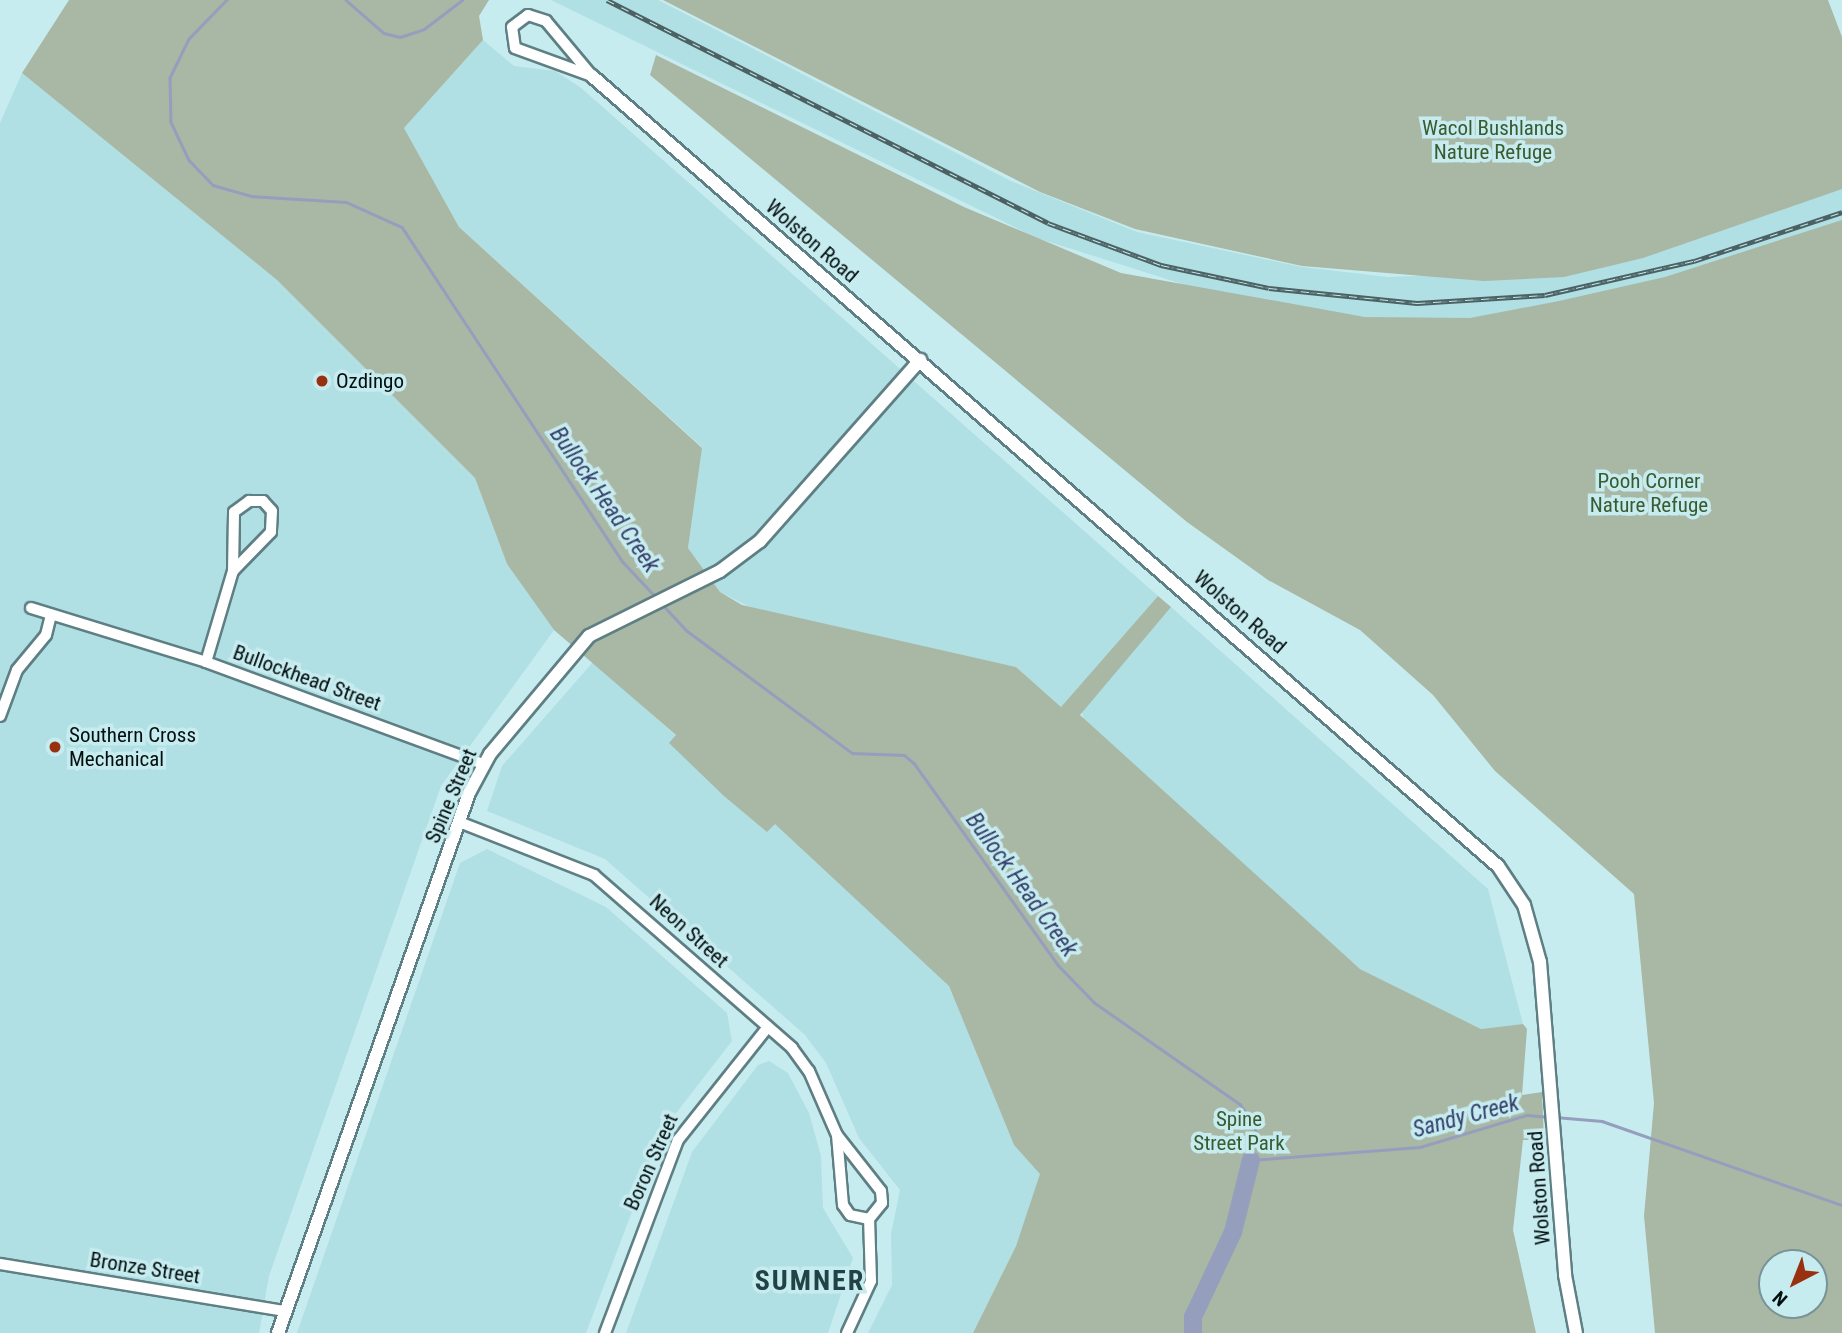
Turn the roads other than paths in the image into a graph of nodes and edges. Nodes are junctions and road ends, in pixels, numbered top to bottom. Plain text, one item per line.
1 (592, 76) junction
2 (920, 360) junction
3 (233, 571) junction
4 (31, 608) dead end
5 (51, 615) junction
6 (206, 662) junction
7 (0, 716) edge
8 (483, 764) junction
9 (459, 822) junction
10 (768, 1027) junction
11 (837, 1135) junction
12 (869, 1219) junction
13 (0, 1264) edge
14 (283, 1311) junction
15 (278, 1333) edge
16 (605, 1333) edge
17 (847, 1333) edge
18 (1576, 1333) edge

1 - 1 street, Wolston Road
1 - 2 street, Wolston Road
2 - 8 street, Spine Street
2 - 18 street, Wolston Road
3 - 3 street
3 - 6 street
4 - 5 street, Bullockhead Street
5 - 6 street, Bullockhead Street
5 - 7 street
6 - 8 street, Bullockhead Street
8 - 9 street, Spine Street
9 - 10 street, Neon Street
9 - 14 street, Spine Street
10 - 11 street, Neon Street
10 - 16 street, Boron Street
11 - 12 street, Neon Street
11 - 12 street, Neon Street
12 - 17 street, Neon Street
13 - 14 street, Bronze Street
14 - 15 street, Spine Street

